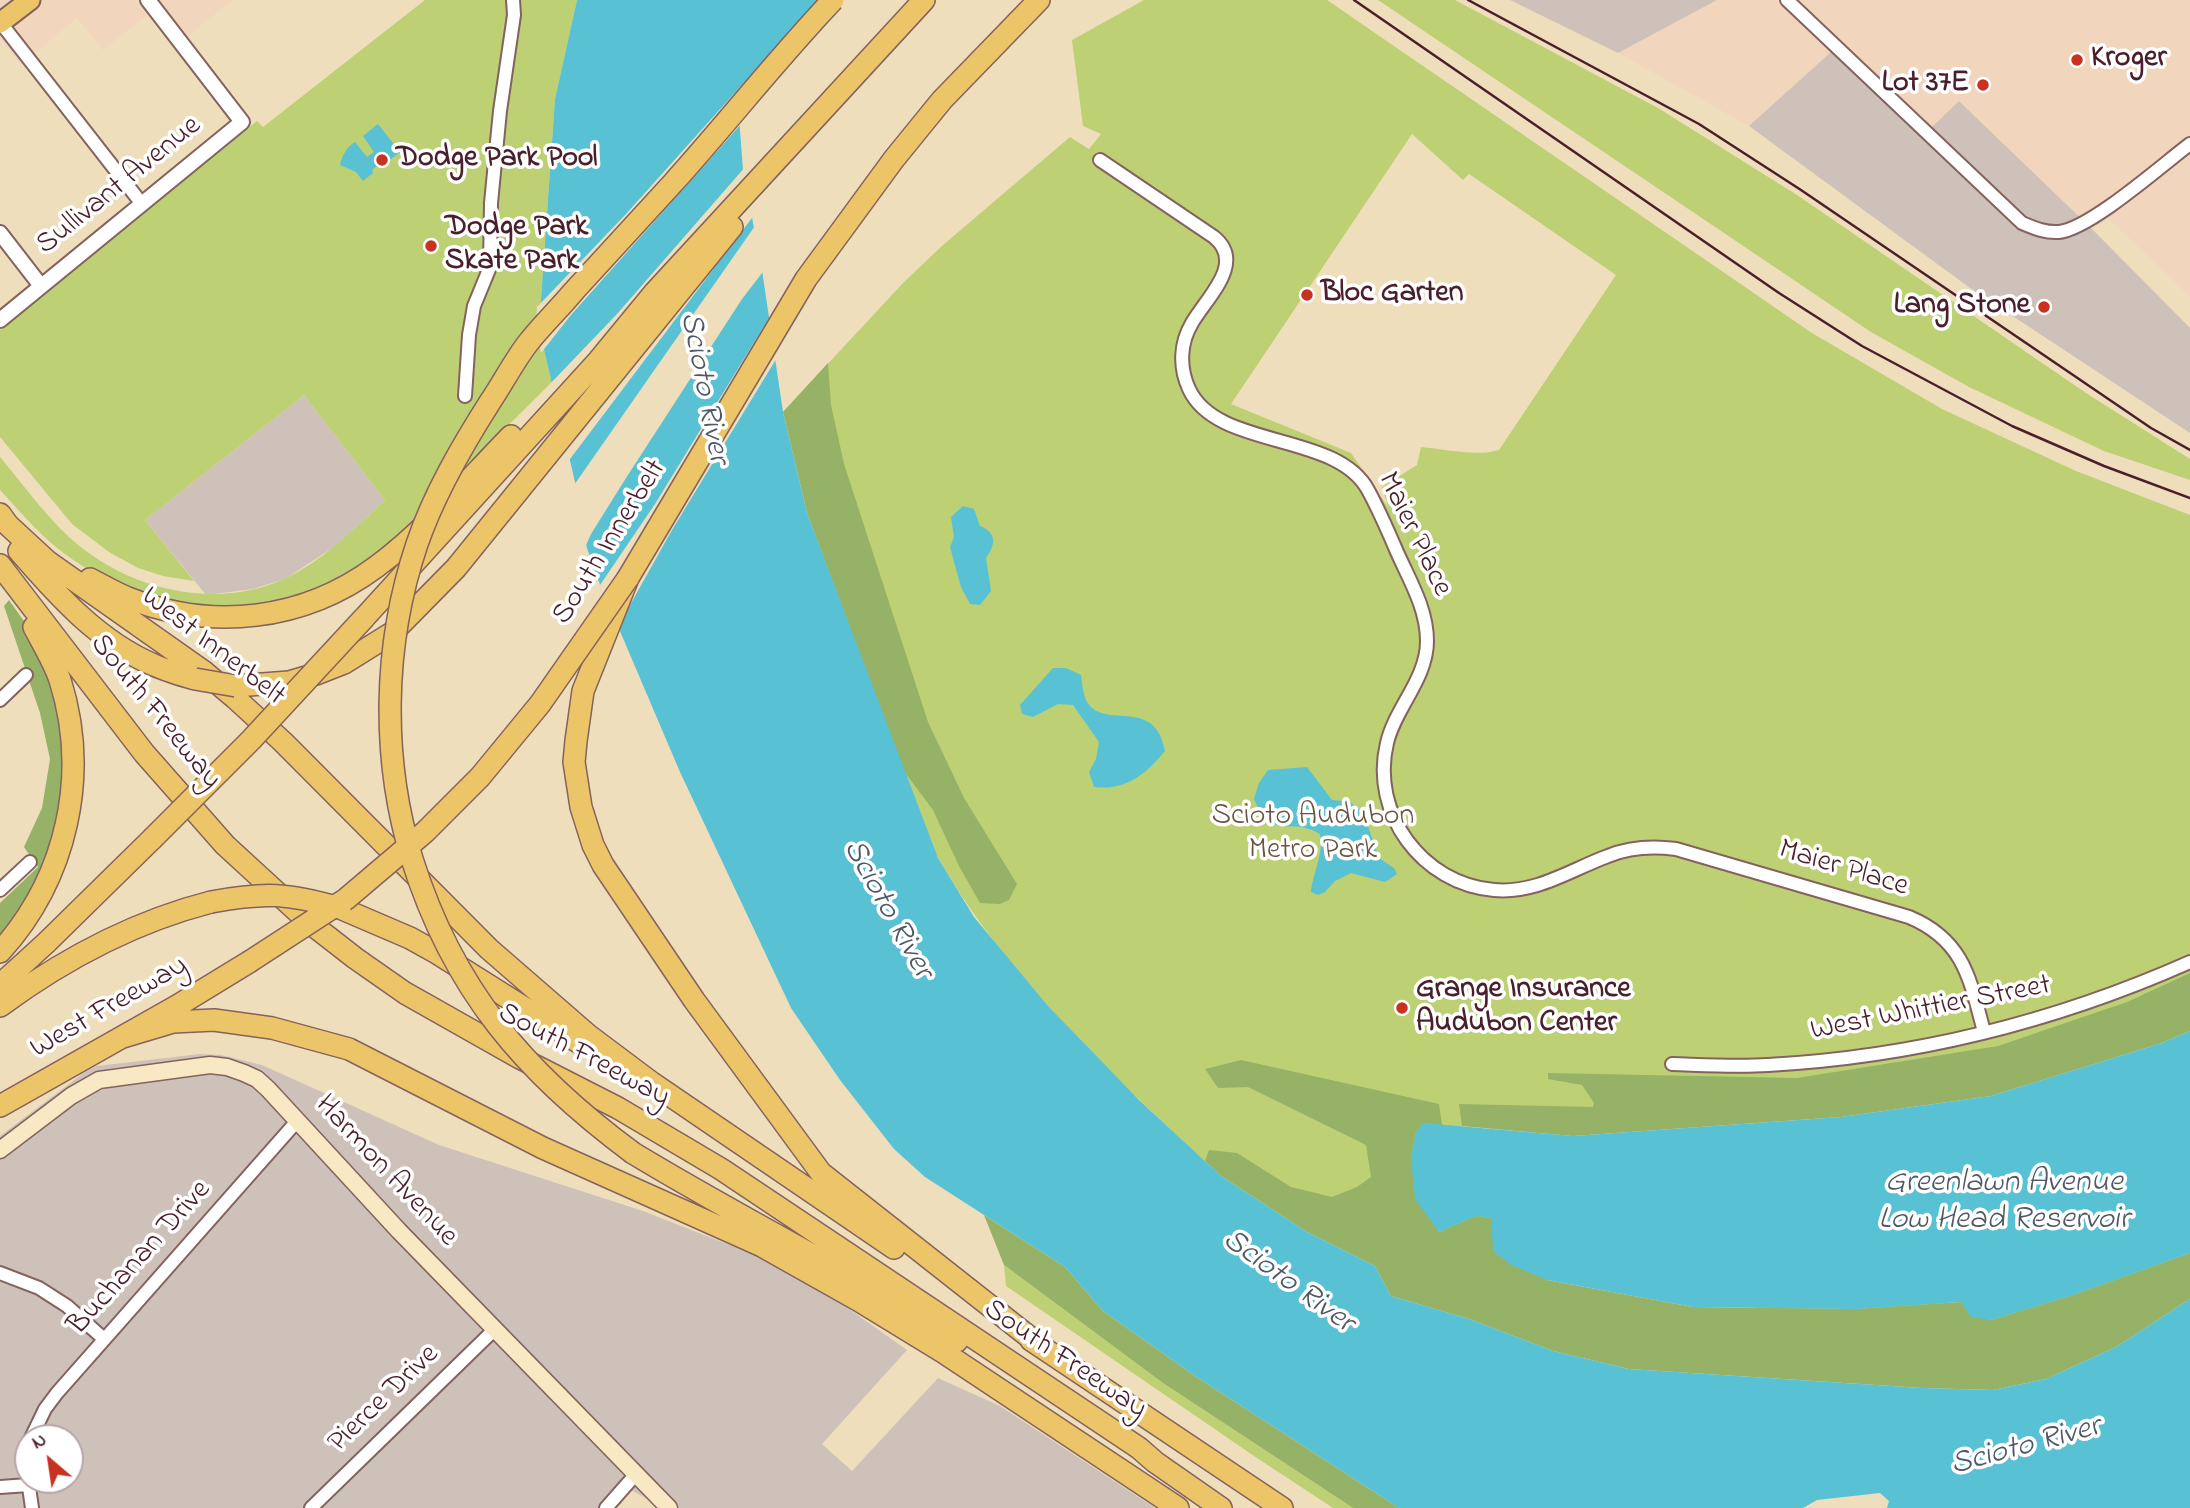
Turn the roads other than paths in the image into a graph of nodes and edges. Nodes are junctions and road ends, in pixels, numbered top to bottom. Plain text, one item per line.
1 (30, 0) edge
2 (148, 0) edge
3 (513, 0) edge
4 (833, 0) edge
5 (924, 0) edge
6 (1040, 0) edge
7 (1787, 0) edge
8 (0, 23) edge
9 (807, 125) junction
10 (2190, 144) edge
11 (1100, 160) dead end
12 (142, 204) junction
13 (0, 233) edge
14 (41, 286) junction
15 (0, 320) edge
16 (618, 334) junction
17 (465, 396) dead end
18 (1, 520) edge
19 (0, 566) edge
20 (628, 579) junction
21 (26, 675) dead end
22 (0, 700) edge
23 (378, 839) joint
24 (30, 862) dead end
25 (0, 890) edge
26 (0, 952) edge
27 (249, 962) joint
28 (2190, 962) edge
29 (0, 985) edge
30 (0, 1006) edge
31 (1984, 1032) junction
32 (123, 1037) junction
33 (1672, 1064) dead end
34 (0, 1106) edge
35 (690, 1110) junction
36 (298, 1120) junction
37 (0, 1150) edge
38 (0, 1273) edge
39 (495, 1329) junction
40 (104, 1339) junction
41 (1042, 1347) junction
42 (39, 1424) edge
43 (1155, 1462) junction
44 (636, 1474) junction
45 (311, 1508) edge
46 (606, 1508) edge
47 (669, 1508) edge
48 (1178, 1508) edge
49 (1221, 1508) edge
50 (1282, 1508) edge

1 - 8 main road
2 - 12 street, Sullivant Avenue
3 - 17 street
4 - 43 highway, bridge
5 - 9 highway
6 - 20 highway, South Innerbelt
7 - 10 street
8 - 12 street
9 - 16 highway
9 - 18 highway, bridge
11 - 31 street, Maier Place
12 - 14 street, Sullivant Avenue
13 - 14 street
14 - 15 street, Sullivant Avenue
16 - 18 highway
16 - 29 highway, bridge
18 - 23 highway, West Innerbelt
19 - 26 highway
19 - 43 highway, South Freeway
20 - 27 highway, South Innerbelt, bridge
20 - 41 highway, bridge
21 - 22 street
23 - 35 highway, South Freeway
24 - 25 street
27 - 32 highway, West Freeway
28 - 31 street, West Whittier Street
30 - 35 highway, bridge
31 - 33 street, West Whittier Street
32 - 34 highway, West Freeway
32 - 48 highway
35 - 41 highway, South Freeway
36 - 37 main road, Harmon Avenue
36 - 39 main road, Harmon Avenue
36 - 40 street, Buchanan Drive
38 - 40 street
39 - 44 main road, Harmon Avenue
39 - 45 street, Pierce Drive
40 - 42 street, Buchanan Drive
41 - 50 highway, South Freeway
43 - 49 highway, South Freeway
44 - 46 street
44 - 47 main road, Harmon Avenue

